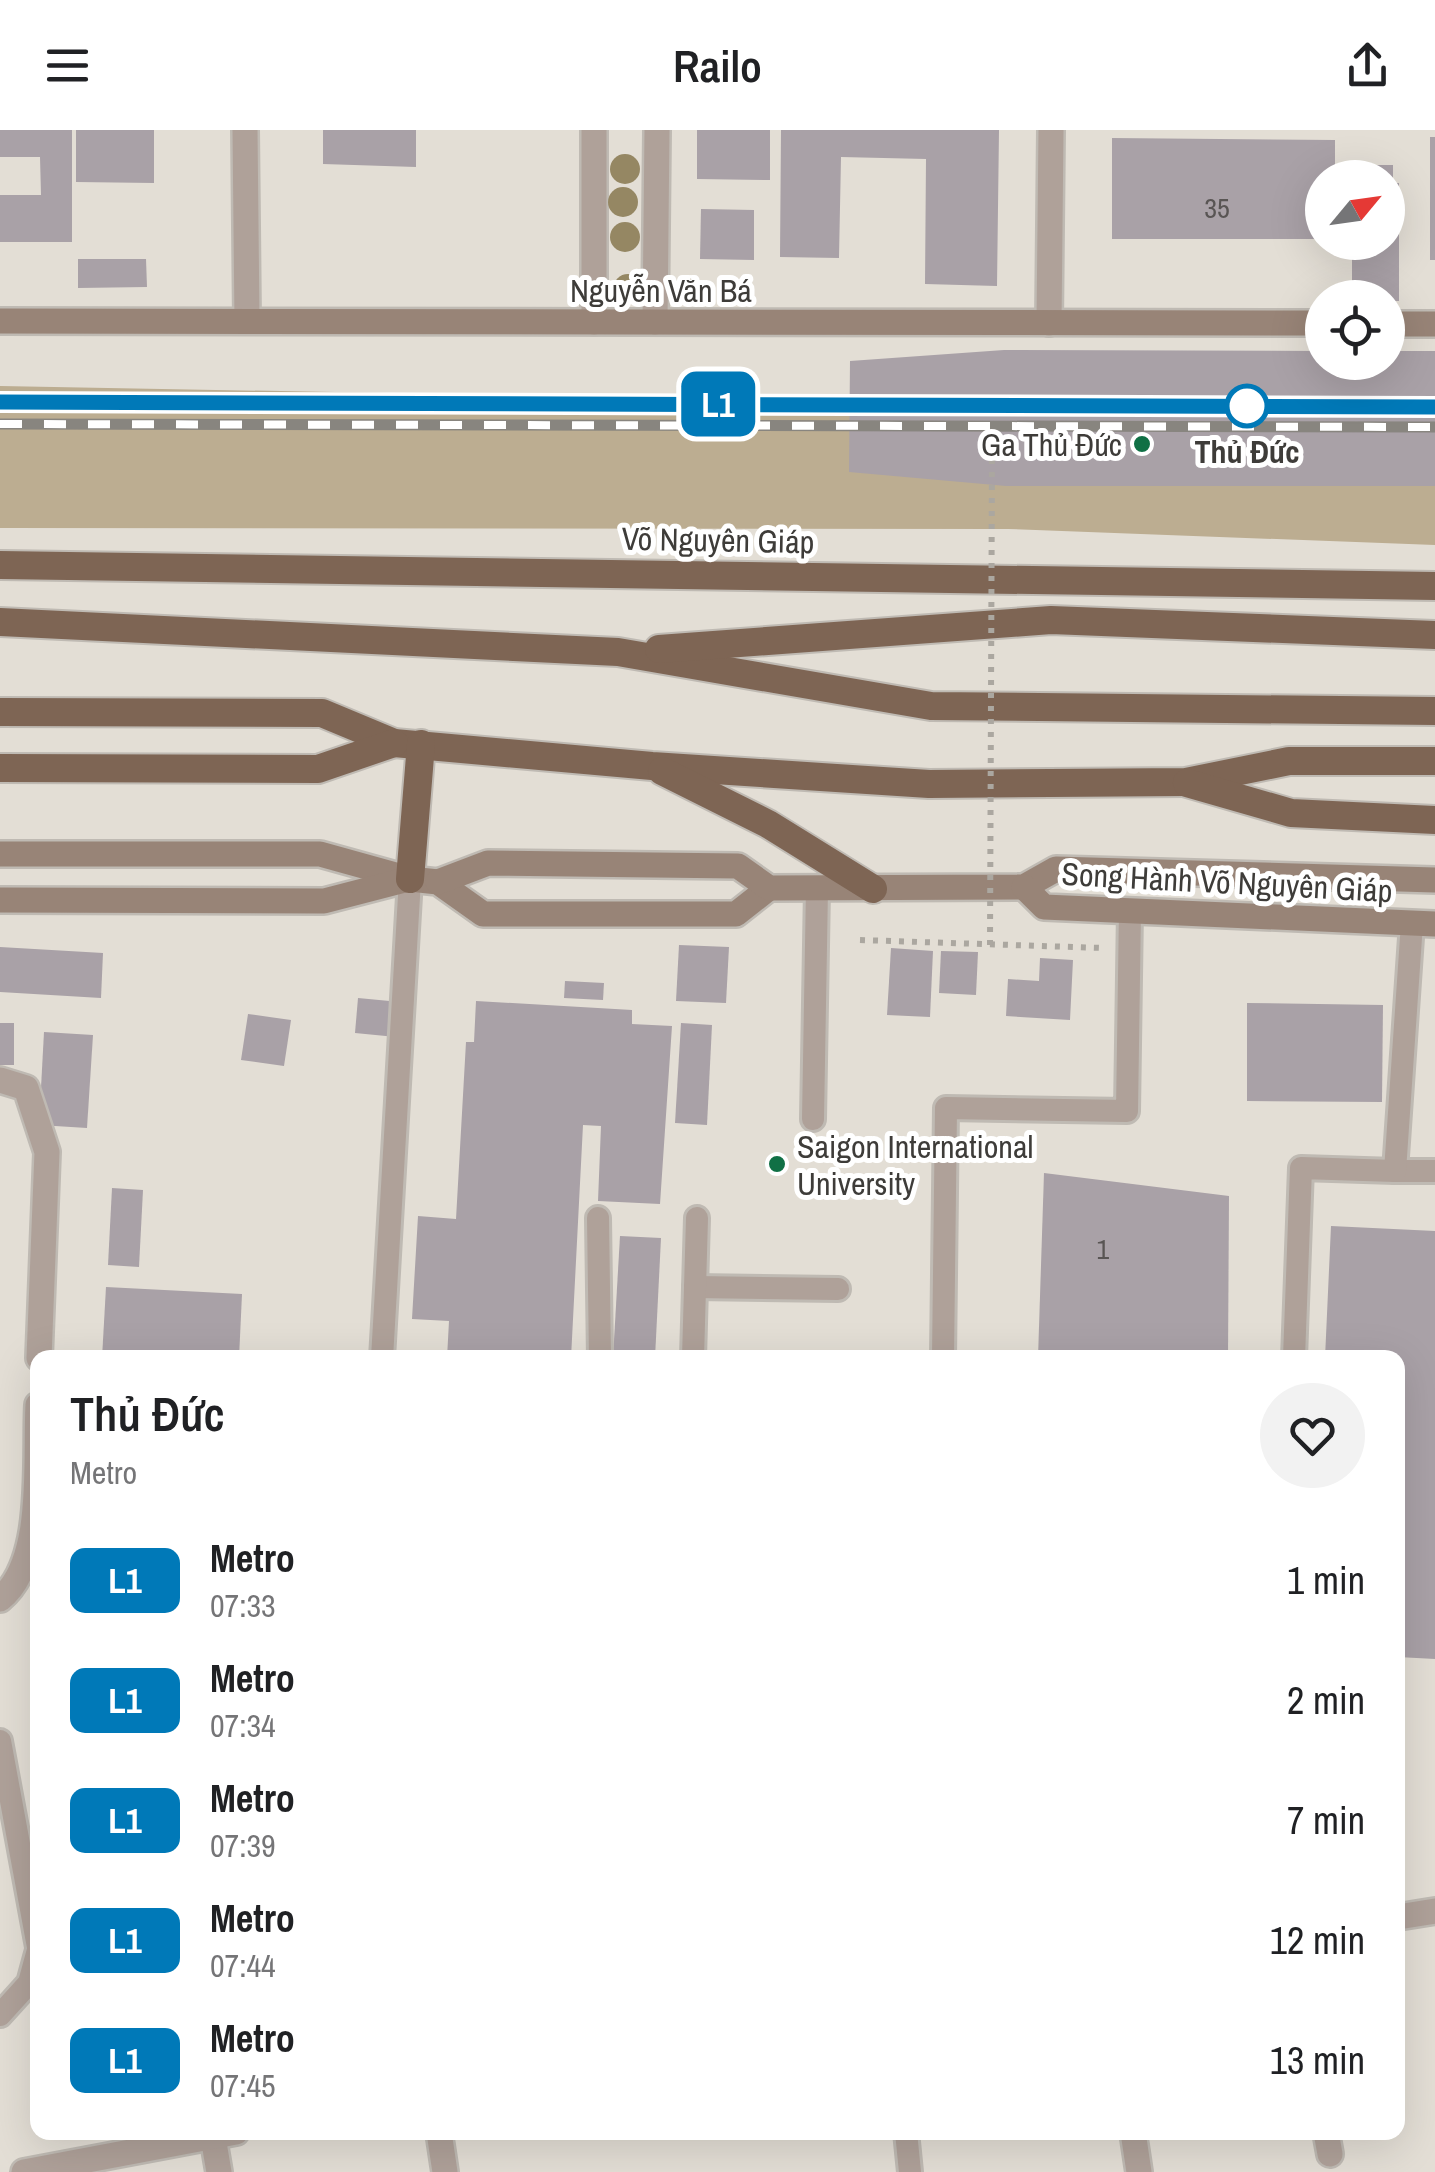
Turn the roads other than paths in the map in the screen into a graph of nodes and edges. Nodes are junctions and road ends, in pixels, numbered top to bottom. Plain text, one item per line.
1 (245, 130) edge
2 (594, 130) edge
3 (657, 130) edge
4 (1051, 130) edge
5 (0, 320) edge
6 (246, 321) junction
7 (594, 322) junction
8 (656, 322) junction
9 (1049, 323) junction
10 (1305, 324) edge
11 (1405, 324) edge
12 (1435, 324) edge
13 (0, 566) edge
14 (1435, 586) edge
15 (0, 622) edge
16 (1435, 635) edge
17 (618, 652) junction
18 (1435, 710) edge
19 (0, 712) edge
20 (408, 743) junction
21 (1435, 762) edge
22 (652, 766) junction
23 (0, 768) edge
24 (1186, 782) junction
25 (1435, 820) edge
26 (0, 854) edge
27 (410, 878) junction
28 (1435, 880) edge
29 (438, 882) junction
30 (1024, 887) junction
31 (769, 888) junction
32 (818, 888) junction
33 (874, 889) junction
34 (0, 900) edge
35 (1130, 910) junction
36 (1423, 924) edge
37 (0, 1080) edge
38 (813, 1119) dead end
39 (1395, 1171) junction
40 (1435, 1171) edge
41 (598, 1218) dead end
42 (697, 1218) dead end
43 (695, 1287) junction
44 (838, 1288) dead end
45 (39, 1350) edge
46 (382, 1350) edge
47 (600, 1350) edge
48 (692, 1350) edge
49 (944, 1350) edge
50 (1294, 1350) edge
51 (30, 1544) edge
52 (0, 1599) edge
53 (0, 1741) edge
54 (30, 1905) edge
55 (1435, 1910) edge
56 (1405, 1916) edge
57 (30, 1979) edge
58 (0, 2015) edge
59 (197, 2140) edge
60 (223, 2140) edge
61 (440, 2140) edge
62 (907, 2140) edge
63 (1134, 2140) edge
64 (24, 2172) edge
65 (219, 2172) edge
66 (445, 2172) edge
67 (910, 2172) edge
68 (1139, 2172) edge

1 - 6 street
2 - 7 street
3 - 8 street
4 - 9 street
5 - 6 main road, Nguyễn Văn Bá
6 - 7 main road, Nguyễn Văn Bá
7 - 8 main road, Nguyễn Văn Bá
8 - 9 main road, Nguyễn Văn Bá
9 - 10 main road, Nguyễn Văn Bá
11 - 12 main road
13 - 14 highway, Võ Nguyên Giáp
15 - 17 highway
16 - 17 highway
17 - 18 highway
19 - 20 highway
20 - 22 highway
20 - 23 highway
20 - 27 highway
21 - 24 highway
22 - 24 highway
22 - 33 highway
24 - 25 highway
26 - 27 main road, Song Hành Võ Nguyên Giáp
27 - 29 main road, Song Hành Võ Nguyên Giáp
27 - 34 main road, Song Hành Võ Nguyên Giáp
27 - 46 lane
28 - 30 main road, Song Hành Võ Nguyên Giáp
29 - 31 main road, Song Hành Võ Nguyên Giáp
29 - 31 main road, Song Hành Võ Nguyên Giáp
30 - 33 main road, Song Hành Võ Nguyên Giáp
30 - 35 main road, Song Hành Võ Nguyên Giáp
31 - 32 main road, Song Hành Võ Nguyên Giáp
32 - 33 main road, Song Hành Võ Nguyên Giáp
32 - 38 lane
35 - 36 main road, Song Hành Võ Nguyên Giáp
35 - 49 lane
36 - 39 lane
37 - 45 street
39 - 40 lane
39 - 50 lane
41 - 47 lane
42 - 43 lane
43 - 44 lane
43 - 48 lane
51 - 52 street
53 - 54 lane
55 - 56 street
57 - 58 lane
59 - 64 street
60 - 65 street
61 - 66 street
62 - 67 lane
63 - 68 street

